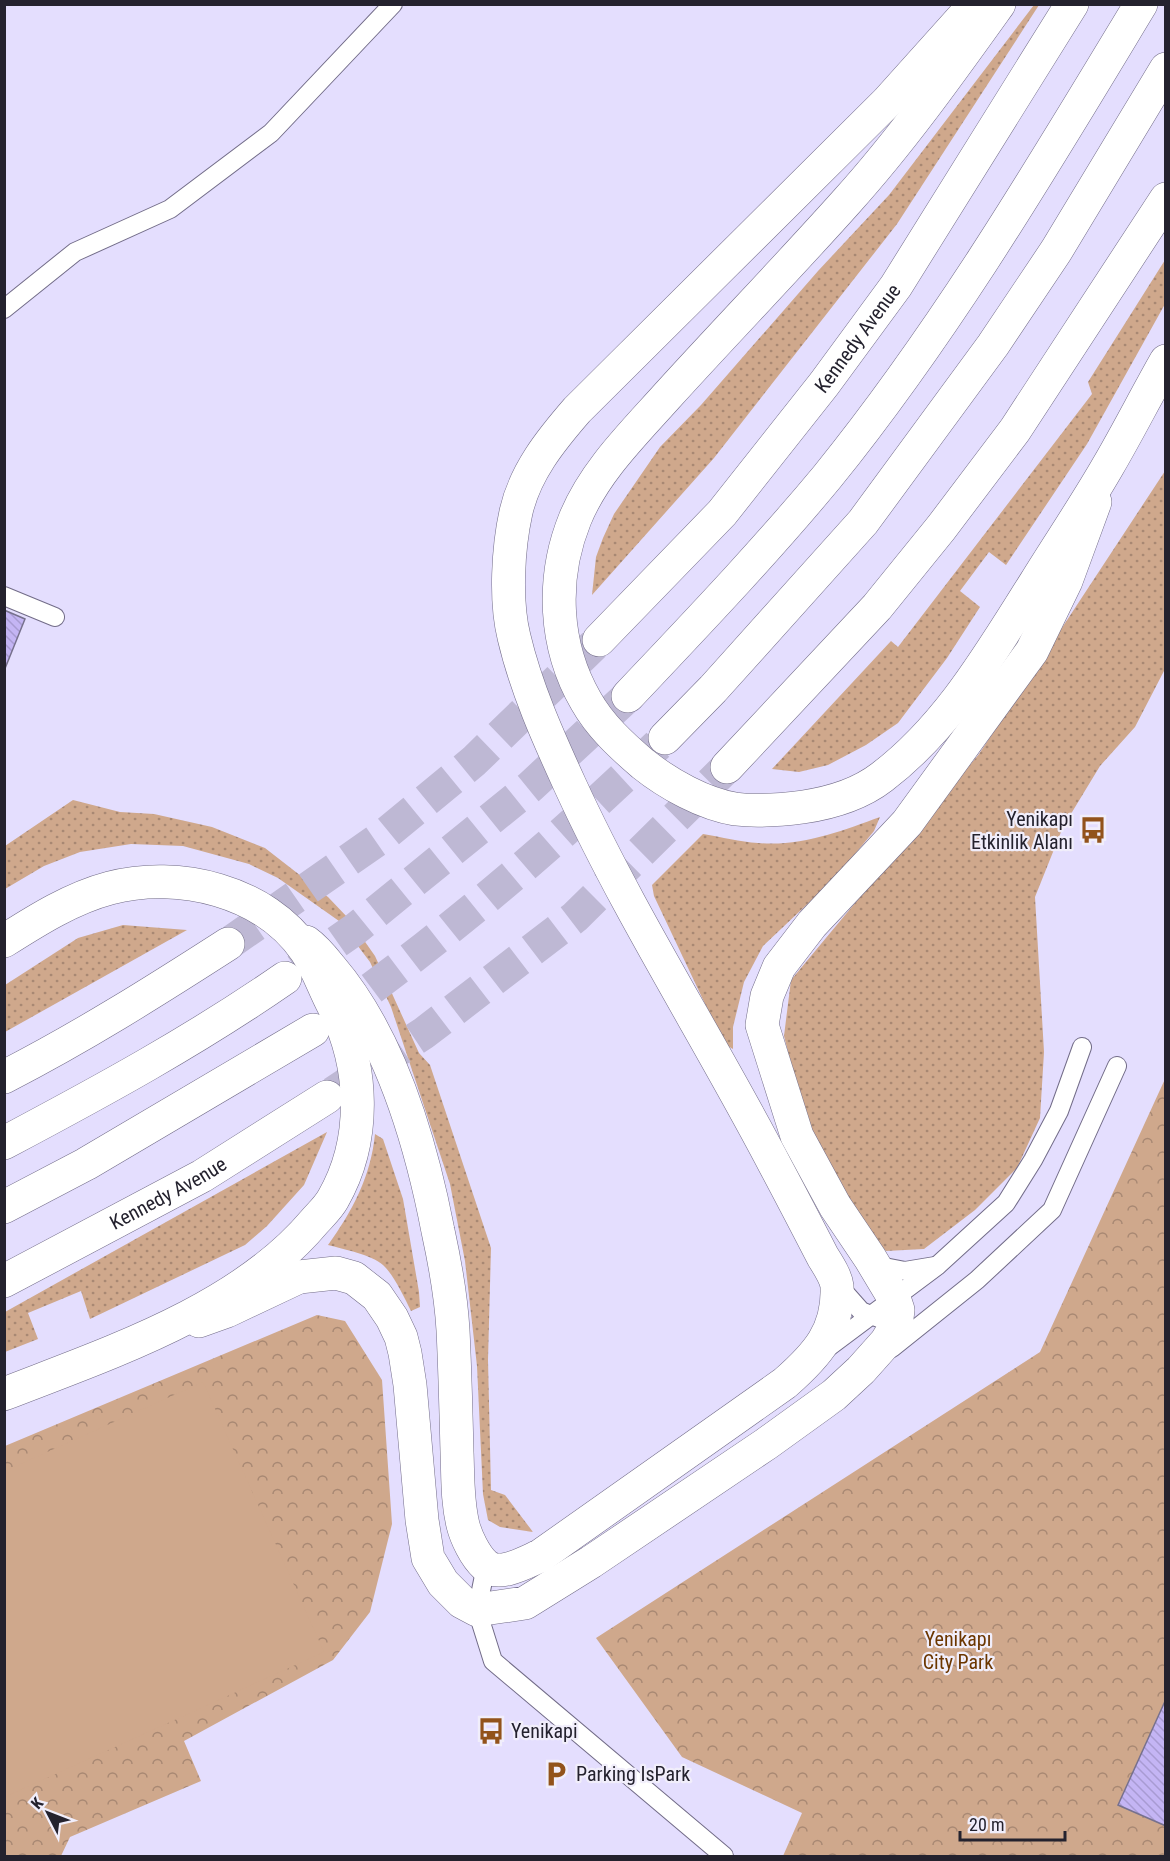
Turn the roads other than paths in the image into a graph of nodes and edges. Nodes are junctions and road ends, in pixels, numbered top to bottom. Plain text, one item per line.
1 (393, 4) edge
2 (975, 4) edge
3 (999, 4) edge
4 (1072, 4) edge
5 (1141, 4) edge
6 (1166, 69) edge
7 (1166, 199) edge
8 (4, 309) edge
9 (1166, 361) edge
10 (1107, 467) junction
11 (4, 597) edge
12 (55, 617) dead end
13 (599, 640) tunnel mouth
14 (628, 696) tunnel mouth
15 (665, 738) tunnel mouth
16 (727, 767) tunnel mouth
17 (281, 924) junction
18 (4, 941) edge
19 (228, 944) tunnel mouth
20 (285, 978) tunnel mouth
21 (313, 1030) tunnel mouth
22 (1082, 1047) dead end
23 (1117, 1066) dead end
24 (4, 1077) edge
25 (327, 1097) tunnel mouth
26 (4, 1143) edge
27 (4, 1207) edge
28 (874, 1264) junction
29 (937, 1266) junction
30 (4, 1281) edge
31 (837, 1283) junction
32 (945, 1305) junction
33 (888, 1313) junction
34 (132, 1344) junction
35 (811, 1360) junction
36 (4, 1394) edge
37 (834, 1395) junction
38 (486, 1566) junction
39 (477, 1610) junction
40 (724, 1857) edge

1 - 8 lane
2 - 31 main road
3 - 10 main road
4 - 13 main road, Kennedy Avenue
5 - 14 main road
6 - 15 main road
7 - 16 main road
9 - 10 main road
10 - 28 main road
11 - 12 lane
17 - 18 main road
17 - 34 main road
17 - 38 main road
19 - 24 main road
20 - 26 main road
21 - 27 main road
22 - 29 lane
23 - 32 lane
25 - 30 main road, Kennedy Avenue
28 - 29 lane
28 - 33 main road
29 - 33 lane
31 - 33 lane
31 - 35 main road
32 - 33 lane
32 - 37 lane
33 - 35 lane
33 - 37 main road
34 - 36 main road
34 - 39 main road
35 - 38 main road
37 - 39 main road
38 - 39 lane
39 - 40 lane

